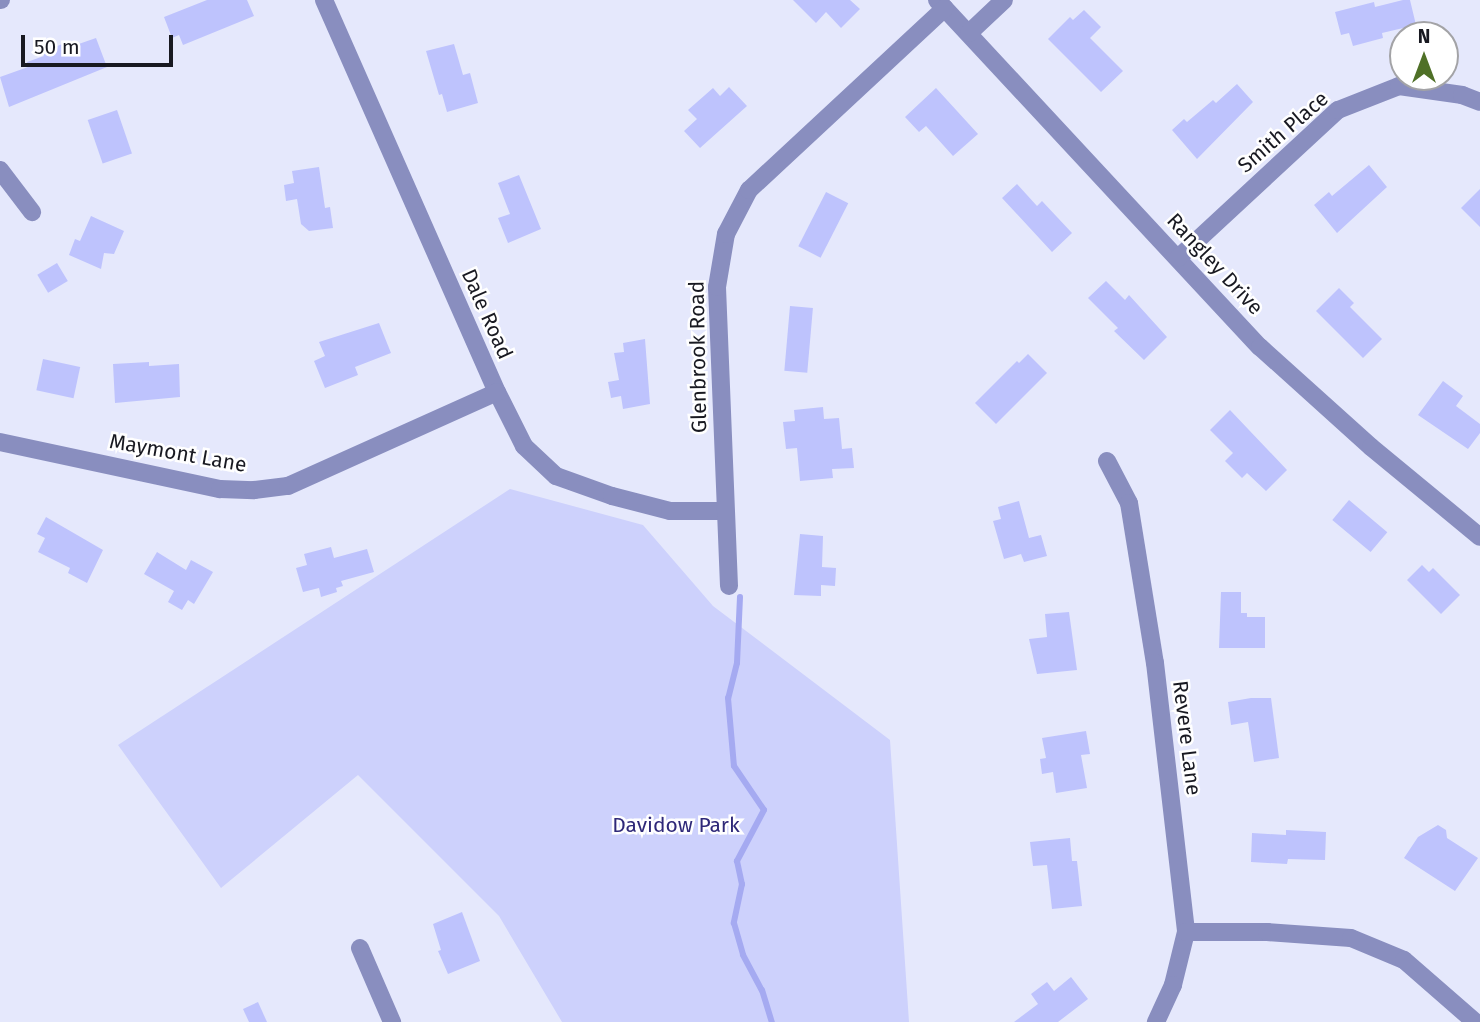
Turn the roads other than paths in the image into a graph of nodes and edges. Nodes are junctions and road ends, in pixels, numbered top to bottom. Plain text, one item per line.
1 (324, 0) edge
2 (1004, 0) edge
3 (941, 4) edge
4 (970, 33) junction
5 (1480, 102) edge
6 (0, 170) edge
7 (32, 212) dead end
8 (1178, 258) junction
9 (496, 391) junction
10 (0, 442) edge
11 (1107, 461) dead end
12 (725, 511) junction
13 (1480, 537) edge
14 (729, 586) dead end
15 (1186, 932) junction
16 (360, 948) dead end
17 (393, 1022) edge
18 (1156, 1022) edge
19 (1475, 1022) edge

1 - 9 street, Dale Road
2 - 4 street
3 - 4 street, Rangley Drive
3 - 12 street, Glenbrook Road
4 - 8 street, Rangley Drive
5 - 8 street, Smith Place
6 - 7 street
8 - 13 street, Rangley Drive
9 - 10 street, Maymont Lane
9 - 12 street, Dale Road
11 - 15 street, Revere Lane
12 - 14 street, Glenbrook Road
15 - 18 street, Revere Lane
15 - 19 street
16 - 17 street

